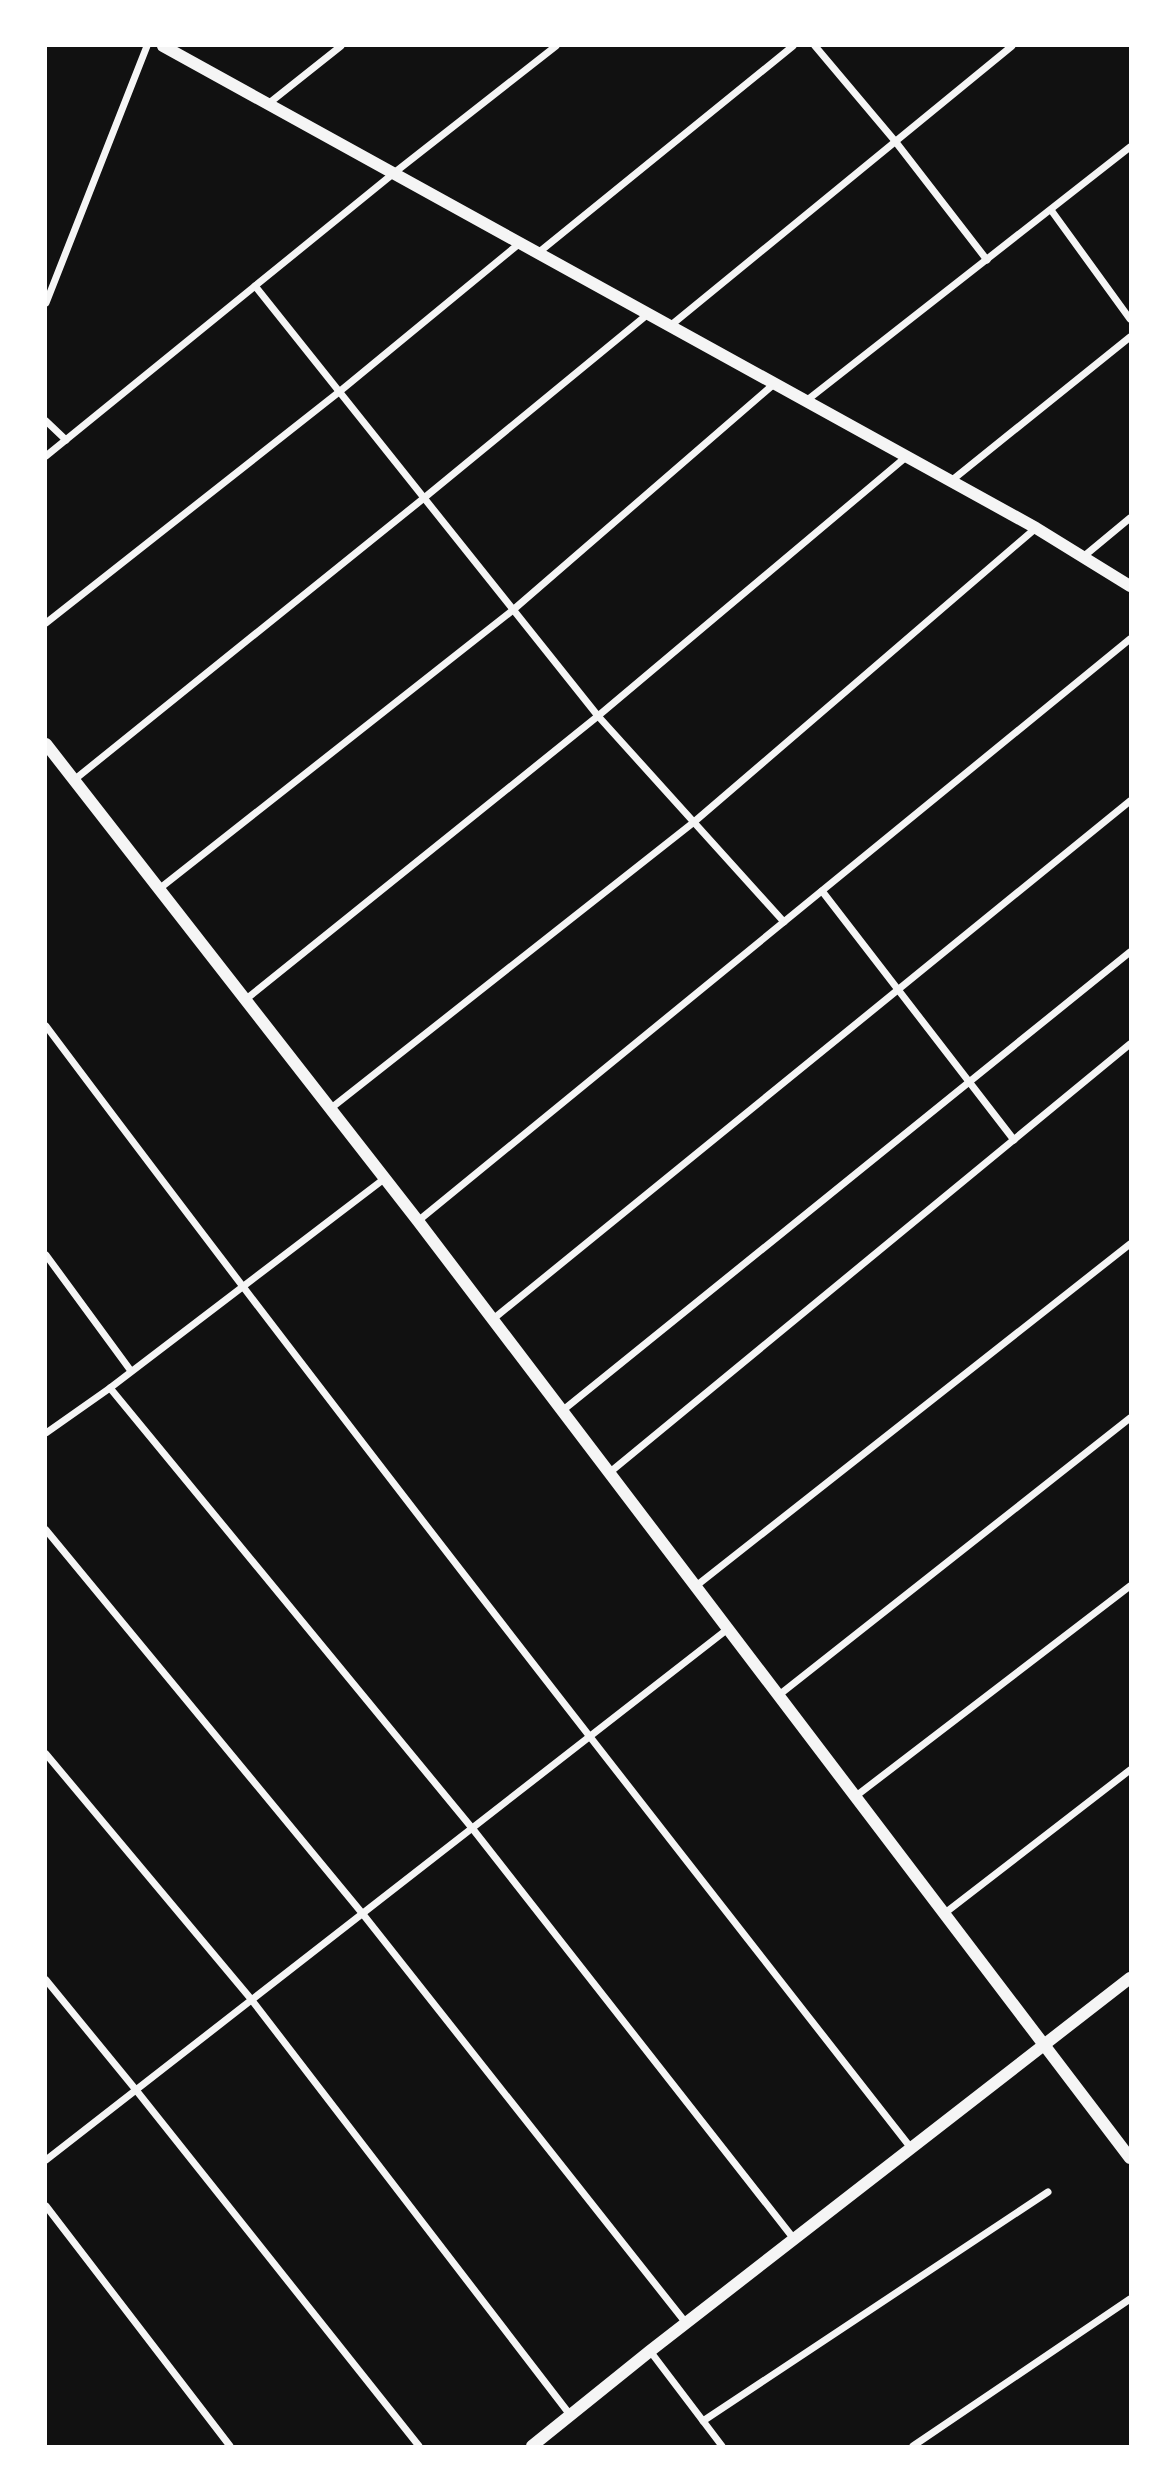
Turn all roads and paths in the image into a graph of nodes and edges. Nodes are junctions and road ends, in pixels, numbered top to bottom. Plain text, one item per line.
1 (147, 46) edge
2 (163, 46) edge
3 (341, 46) edge
4 (556, 46) edge
5 (793, 46) edge
6 (815, 46) edge
7 (1012, 46) edge
8 (268, 104) junction
9 (895, 141) junction
10 (1130, 147) edge
11 (394, 173) junction
12 (1051, 210) junction
13 (520, 243) junction
14 (538, 253) junction
15 (987, 260) junction
16 (255, 286) junction
17 (46, 303) edge
18 (648, 314) junction
19 (1130, 319) edge
20 (670, 326) junction
21 (1130, 337) edge
22 (774, 384) junction
23 (340, 392) junction
24 (806, 401) junction
25 (46, 421) edge
26 (66, 440) junction
27 (46, 456) edge
28 (906, 457) junction
29 (950, 481) junction
30 (424, 498) junction
31 (1130, 518) edge
32 (1036, 528) junction
33 (1083, 557) junction
34 (1130, 586) edge
35 (513, 610) junction
36 (46, 623) edge
37 (1130, 639) edge
38 (598, 716) junction
39 (46, 744) edge
40 (74, 780) junction
41 (1130, 801) edge
42 (694, 822) junction
43 (159, 889) junction
44 (822, 891) junction
45 (784, 922) junction
46 (1130, 952) edge
47 (898, 990) junction
48 (245, 1000) junction
49 (46, 1026) edge
50 (1130, 1044) edge
51 (969, 1082) junction
52 (330, 1109) junction
53 (1014, 1140) junction
54 (384, 1179) junction
55 (418, 1221) junction
56 (1130, 1244) edge
57 (46, 1255) edge
58 (242, 1288) junction
59 (492, 1321) junction
60 (131, 1371) junction
61 (110, 1388) junction
62 (561, 1411) junction
63 (1130, 1418) edge
64 (46, 1433) edge
65 (609, 1473) junction
66 (46, 1530) edge
67 (696, 1586) junction
68 (1130, 1586) edge
69 (729, 1628) junction
70 (779, 1695) junction
71 (589, 1737) junction
72 (46, 1755) edge
73 (1130, 1770) edge
74 (856, 1796) junction
75 (472, 1828) junction
76 (362, 1913) junction
77 (945, 1913) junction
78 (1130, 1978) edge
79 (46, 1980) edge
80 (251, 1999) junction
81 (1044, 2044) junction
82 (135, 2090) junction
83 (911, 2147) junction
84 (1130, 2158) edge
85 (46, 2160) edge
86 (1048, 2192) dead end
87 (46, 2206) edge
88 (794, 2239) junction
89 (1130, 2299) edge
90 (686, 2323) junction
91 (650, 2351) junction
92 (571, 2416) junction
93 (703, 2421) junction
94 (230, 2446) edge
95 (419, 2446) edge
96 (532, 2446) edge
97 (722, 2446) edge
98 (913, 2446) edge

1 - 17 street
2 - 8 street
3 - 8 street
4 - 11 street
5 - 14 street
6 - 9 street
7 - 9 street
8 - 11 street
9 - 15 street
9 - 20 street
10 - 12 street
11 - 13 street
11 - 16 street
12 - 15 street
12 - 19 street
13 - 14 street
13 - 23 street
14 - 18 street
15 - 24 street
16 - 23 street
16 - 26 street
18 - 20 street
18 - 30 street
20 - 22 street
21 - 29 street
22 - 24 street
22 - 35 street
23 - 30 street
23 - 36 street
24 - 28 street
25 - 26 street
26 - 27 street
28 - 29 street
28 - 38 street
29 - 32 street
30 - 35 street
30 - 40 street
31 - 33 street
32 - 33 street
32 - 42 street
33 - 34 street
35 - 38 street
35 - 43 street
37 - 44 street
38 - 42 street
38 - 48 street
39 - 40 street
40 - 43 street
41 - 47 street
42 - 45 street
42 - 52 street
43 - 48 street
44 - 45 street
44 - 47 street
45 - 55 street
46 - 51 street
47 - 51 street
47 - 59 street
48 - 52 street
49 - 58 street
50 - 53 street
51 - 53 street
51 - 62 street
52 - 54 street
53 - 65 street
54 - 55 street
54 - 58 street
55 - 59 street
56 - 67 street
57 - 60 street
58 - 60 street
58 - 71 street
59 - 62 street
60 - 61 street
61 - 64 street
61 - 75 street
62 - 65 street
63 - 70 street
65 - 67 street
66 - 76 street
67 - 69 street
68 - 74 street
69 - 70 street
69 - 71 street
70 - 74 street
71 - 75 street
71 - 83 street
72 - 80 street
73 - 77 street
74 - 77 street
75 - 76 street
75 - 88 street
76 - 80 street
76 - 90 street
77 - 81 street
78 - 81 street
79 - 82 street
80 - 82 street
80 - 92 street
81 - 83 street
81 - 84 street
82 - 85 street
82 - 95 street
83 - 88 street
86 - 93 street
87 - 94 street
88 - 90 street
89 - 98 street
90 - 91 street
91 - 92 street
91 - 93 street
92 - 96 street
93 - 97 street

